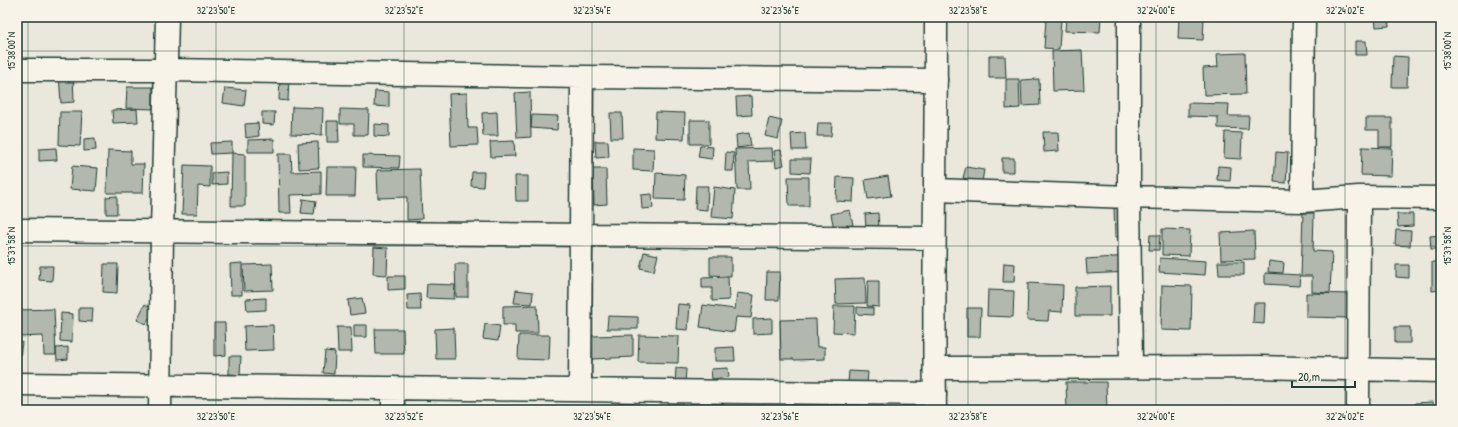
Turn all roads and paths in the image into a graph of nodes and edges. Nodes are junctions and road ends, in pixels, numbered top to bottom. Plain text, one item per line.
1 (167, 17) edge
2 (936, 17) edge
3 (1129, 17) edge
4 (1304, 17) edge
5 (17, 70) edge
6 (166, 70) junction
7 (582, 77) junction
8 (936, 80) junction
9 (936, 190) junction
10 (1129, 197) junction
11 (1359, 197) junction
12 (1441, 198) edge
13 (1302, 201) junction
14 (17, 230) edge
15 (162, 231) junction
16 (582, 235) junction
17 (934, 238) junction
18 (1131, 367) junction
19 (936, 368) junction
20 (1358, 369) junction
21 (1441, 372) edge
22 (17, 384) edge
23 (159, 386) junction
24 (393, 388) junction
25 (580, 390) junction
26 (666, 401) edge
27 (935, 402) edge
28 (160, 410) edge
29 (393, 410) edge
30 (1358, 410) edge

1 - 6 street
2 - 8 street
3 - 10 street
4 - 13 street
5 - 6 street
6 - 7 street
6 - 15 street
7 - 8 street
7 - 16 street
8 - 9 street
9 - 10 street
9 - 17 street
10 - 13 street
10 - 18 street
11 - 12 street
11 - 13 street
11 - 20 street
14 - 15 street
15 - 16 street
15 - 23 street
16 - 17 street
16 - 25 street
17 - 19 street
18 - 19 street
18 - 20 street
19 - 27 street
20 - 21 street
20 - 30 street
22 - 23 street
23 - 24 street
23 - 28 street
24 - 25 street
24 - 29 street
25 - 26 street
26 - 27 street

